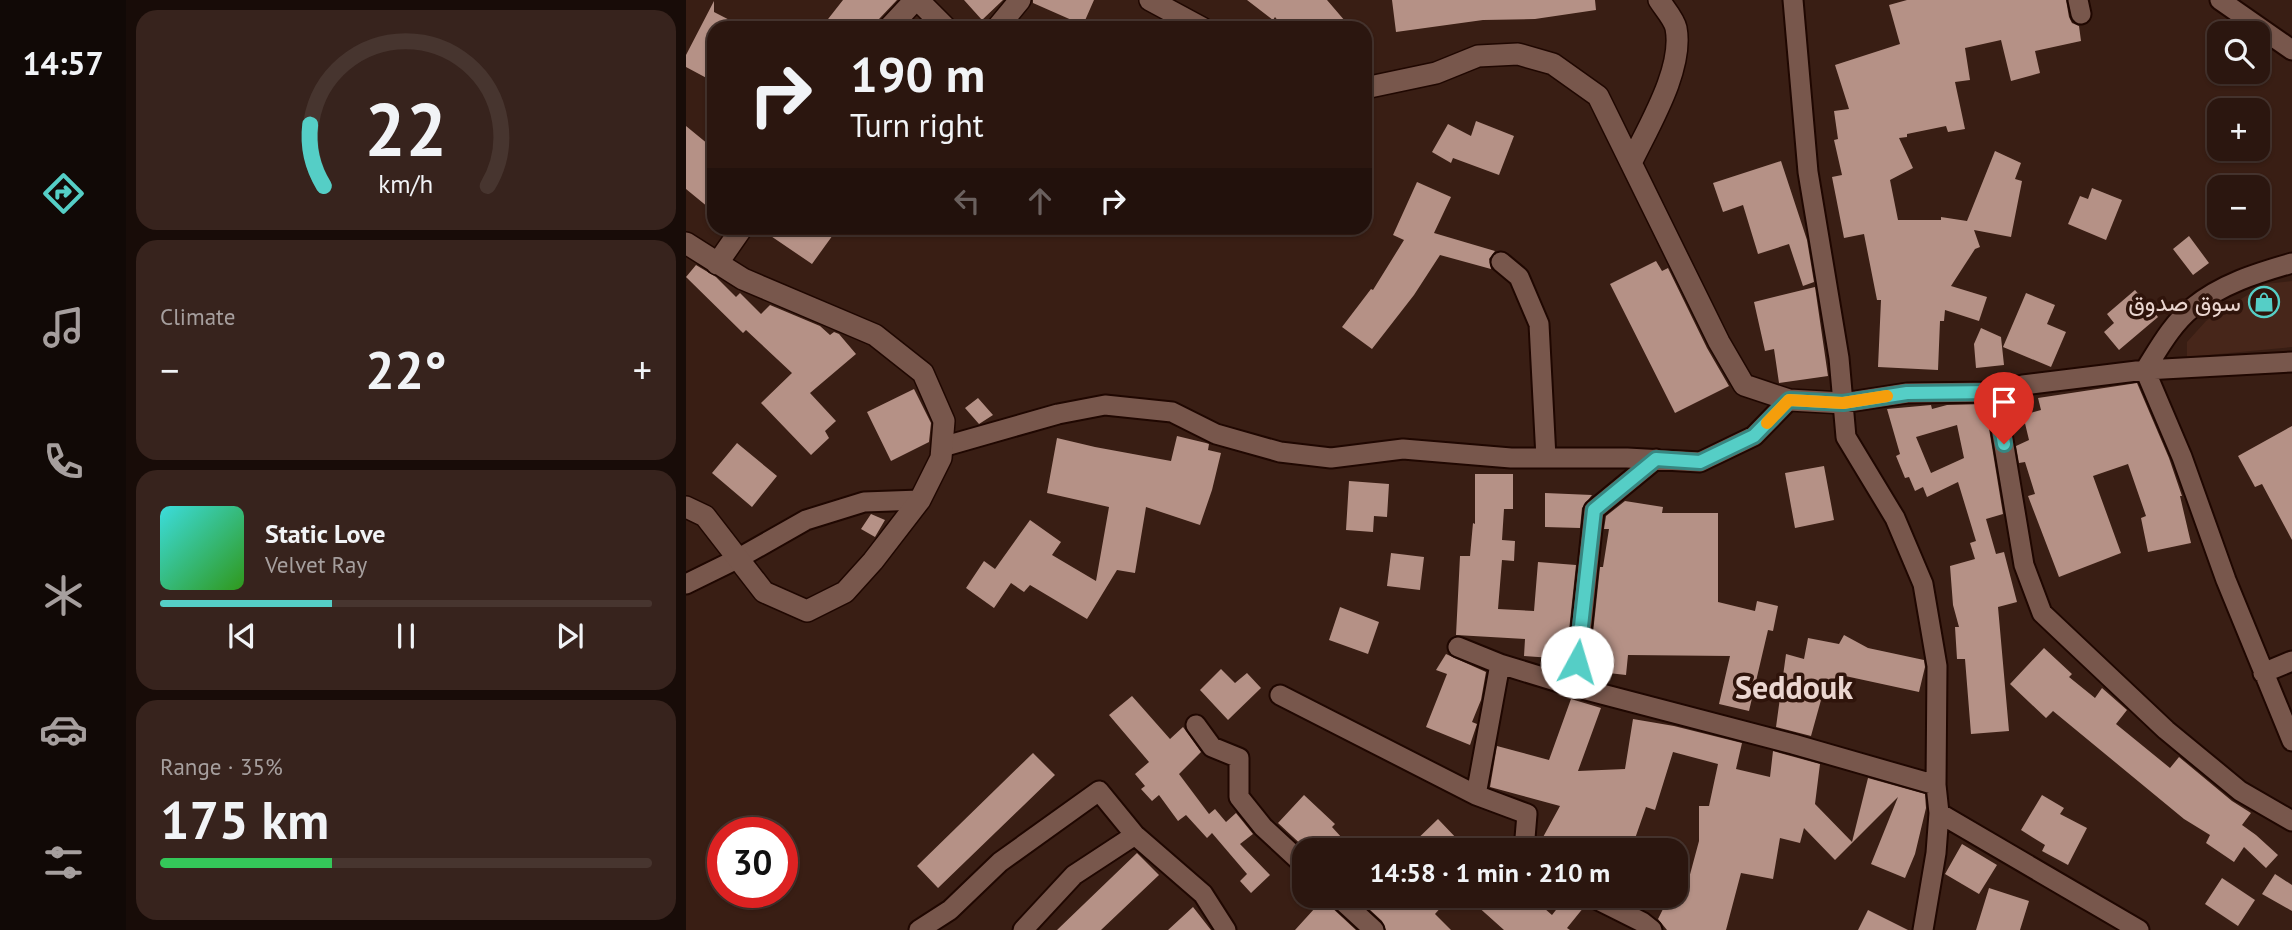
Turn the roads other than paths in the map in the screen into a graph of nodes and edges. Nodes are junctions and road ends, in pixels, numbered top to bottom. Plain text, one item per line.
1 (917, 0) edge
2 (1020, 0) edge
3 (1150, 0) edge
4 (1793, 0) edge
5 (2220, 0) edge
6 (1666, 4) edge
7 (896, 21) edge
8 (939, 21) edge
9 (1003, 21) edge
10 (1189, 21) edge
11 (2292, 50) edge
12 (1372, 87) edge
13 (1631, 163) junction
14 (737, 235) edge
15 (686, 243) edge
16 (1501, 262) dead end
17 (2292, 262) edge
18 (717, 264) junction
19 (2292, 362) edge
20 (2145, 370) junction
21 (1995, 392) junction
22 (1789, 400) junction
23 (1843, 403) junction
24 (942, 447) junction
25 (1546, 458) junction
26 (1656, 459) junction
27 (920, 500) junction
28 (686, 507) edge
29 (739, 558) junction
30 (686, 584) edge
31 (1458, 647) dead end
32 (2292, 662) edge
33 (1500, 664) junction
34 (2263, 673) junction
35 (1575, 687) junction
36 (1280, 695) dead end
37 (1196, 724) dead end
38 (2292, 741) edge
39 (1936, 785) junction
40 (1476, 794) junction
41 (1939, 813) junction
42 (2292, 821) edge
43 (1135, 835) junction
44 (1525, 838) edge
45 (1292, 854) edge
46 (1350, 908) edge
47 (1614, 908) edge
48 (919, 930) edge
49 (1023, 930) edge
50 (1226, 930) edge
51 (1374, 930) edge
52 (1652, 930) edge
53 (1923, 930) edge
54 (2139, 930) edge

1 - 7 street
1 - 8 street
2 - 9 street
3 - 10 street
4 - 23 street
5 - 11 street
6 - 13 street
12 - 13 street
13 - 22 street
14 - 18 street
15 - 18 street
16 - 25 street
17 - 20 street
18 - 24 street
19 - 20 street
20 - 21 street
20 - 34 street
21 - 23 street
21 - 42 street
22 - 23 street
22 - 26 street
23 - 39 street
24 - 25 street
24 - 27 street
25 - 26 street
26 - 35 street
27 - 29 street
27 - 29 street
28 - 29 street
29 - 30 street
31 - 33 street
32 - 34 street
33 - 35 street
33 - 40 street
34 - 38 street
35 - 39 street
36 - 40 street
37 - 45 street
39 - 41 street
40 - 44 street
41 - 53 street
41 - 54 street
43 - 48 street
43 - 49 street
43 - 50 street
46 - 51 street
47 - 52 street

